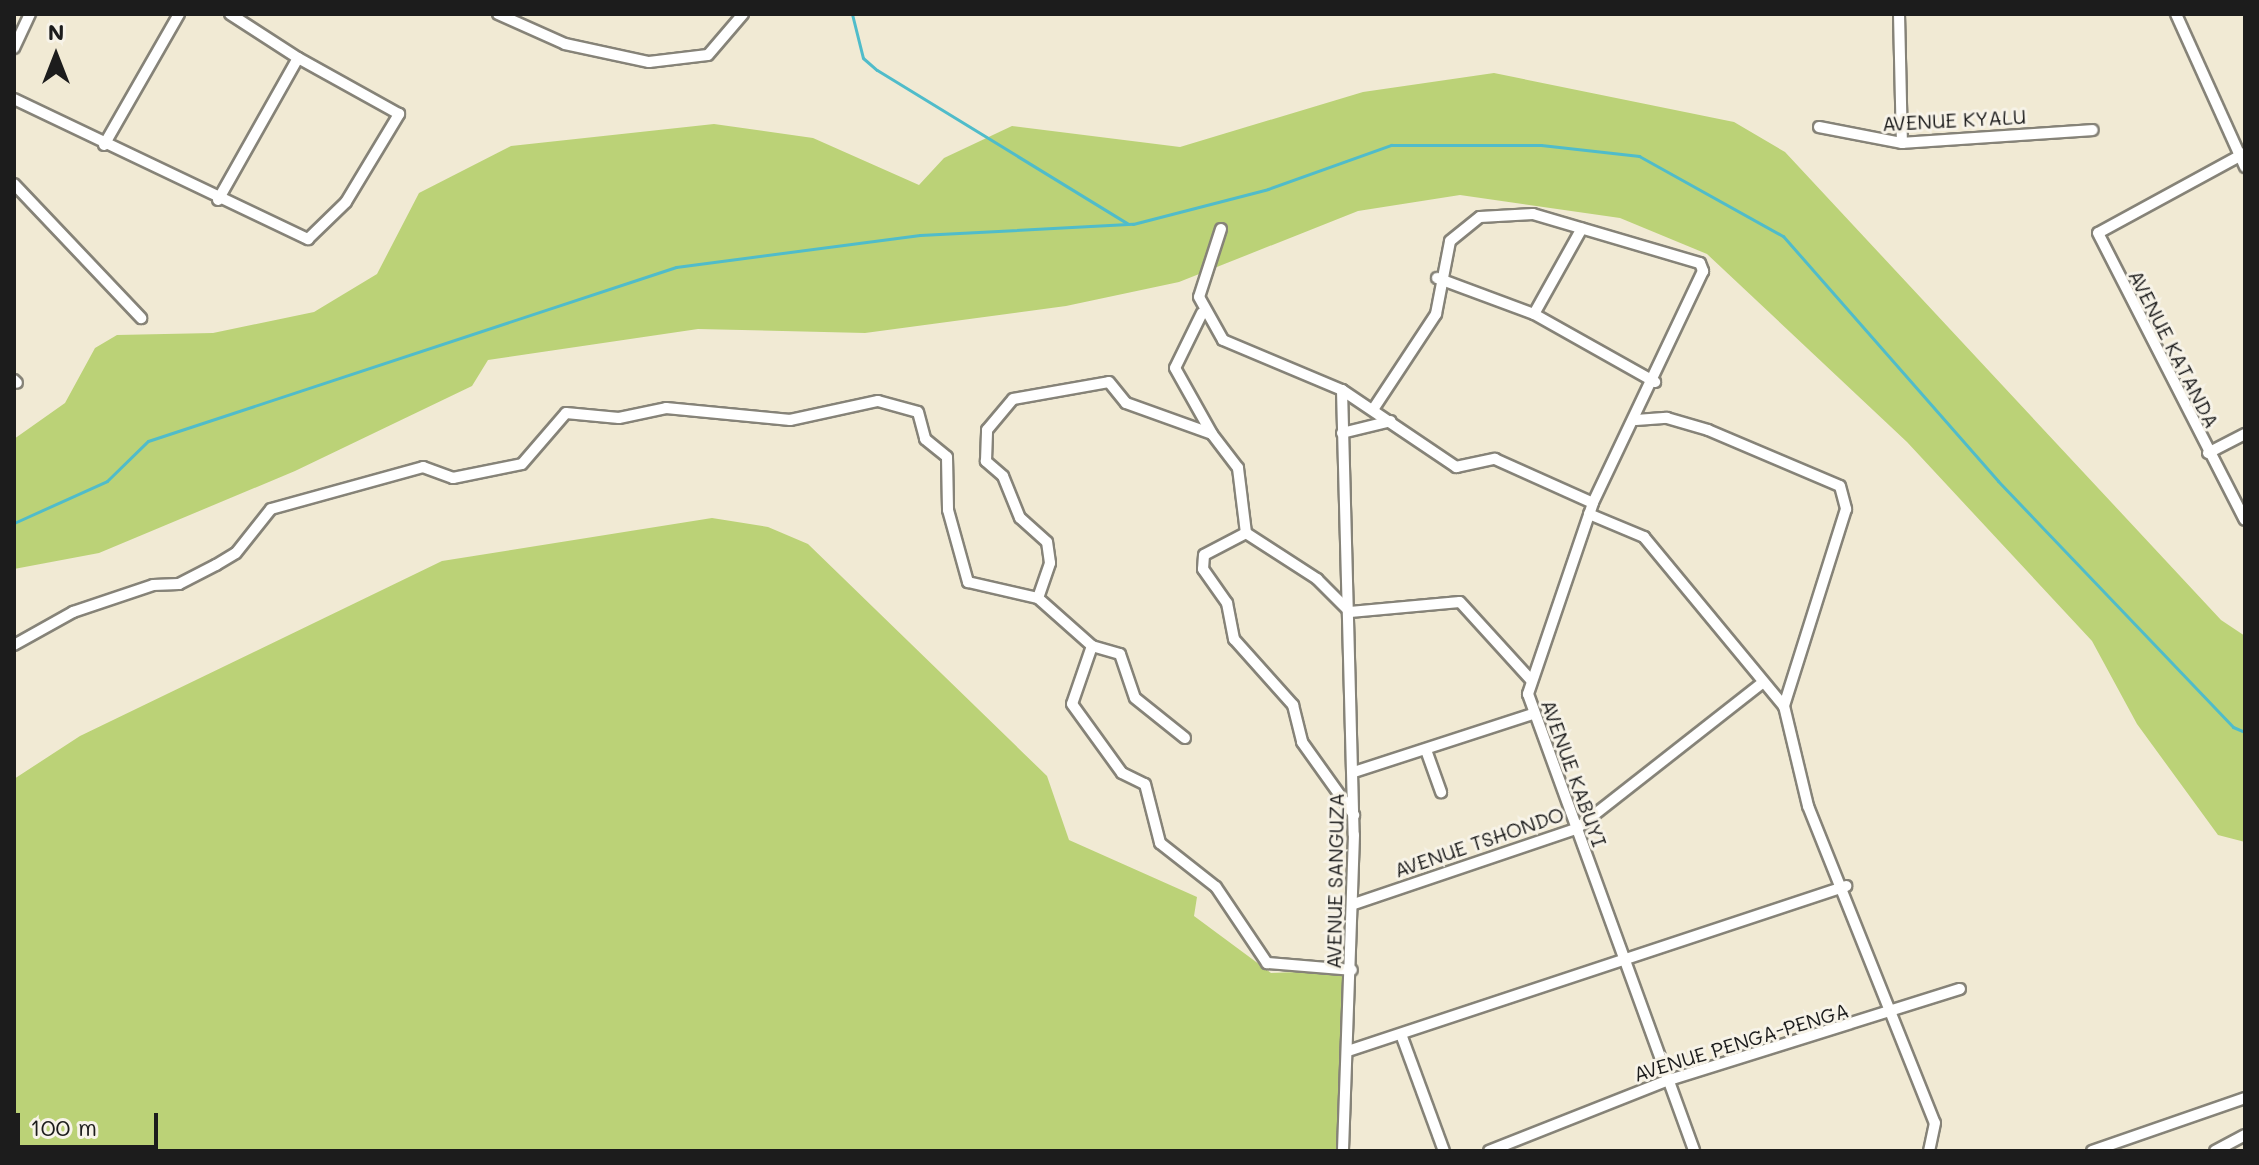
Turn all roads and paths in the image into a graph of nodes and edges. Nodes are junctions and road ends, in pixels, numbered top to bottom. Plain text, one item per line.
1 (30, 14) edge
2 (179, 14) edge
3 (230, 14) edge
4 (498, 14) edge
5 (743, 14) edge
6 (1899, 14) edge
7 (2176, 14) edge
8 (14, 48) edge
9 (298, 58) junction
10 (14, 99) edge
11 (1819, 127) dead end
12 (2093, 130) dead end
13 (1902, 143) junction
14 (104, 145) junction
15 (2242, 154) edge
16 (2245, 167) edge
17 (15, 188) edge
18 (218, 200) junction
19 (1582, 228) junction
20 (1221, 229) dead end
21 (1437, 278) junction
22 (1202, 313) junction
23 (1534, 314) junction
24 (141, 318) dead end
25 (1655, 382) junction
26 (1342, 390) junction
27 (1374, 408) junction
28 (1636, 420) junction
29 (1391, 421) junction
30 (1342, 433) junction
31 (1212, 434) junction
32 (2245, 434) edge
33 (2208, 453) junction
34 (1591, 508) junction
35 (2245, 520) edge
36 (1246, 533) junction
37 (1038, 598) junction
38 (1350, 612) junction
39 (14, 645) edge
40 (1092, 646) junction
41 (1531, 680) junction
42 (1761, 684) junction
43 (1784, 706) junction
44 (1532, 714) junction
45 (1185, 738) dead end
46 (1426, 750) junction
47 (1354, 772) junction
48 (1441, 792) dead end
49 (1354, 816) junction
50 (1576, 829) junction
51 (1846, 886) junction
52 (1354, 904) junction
53 (1619, 958) junction
54 (1352, 970) junction
55 (1960, 989) dead end
56 (1893, 1014) junction
57 (1402, 1037) junction
58 (1348, 1051) junction
59 (1666, 1081) junction
60 (2245, 1098) edge
61 (2245, 1135) edge
62 (1343, 1151) edge
63 (1444, 1151) edge
64 (1489, 1151) edge
65 (1694, 1151) edge
66 (1929, 1151) edge
67 (2092, 1151) edge
68 (2215, 1151) edge

1 - 8 street
2 - 14 street
3 - 9 street
4 - 5 street
6 - 13 street
7 - 15 street
9 - 18 street
9 - 18 street
10 - 14 street
11 - 13 street, AVENUE KYALU
12 - 13 street, AVENUE KYALU
14 - 18 street
15 - 16 street
15 - 33 street, AVENUE KATANDA
17 - 24 street
19 - 21 street
19 - 23 street
19 - 25 street, AVENUE KABUYI
20 - 22 street
21 - 23 street
21 - 27 street
22 - 26 street
22 - 31 street
23 - 25 street
25 - 28 street, AVENUE KABUYI
26 - 27 street
26 - 30 street, AVENUE SANGUZA
27 - 29 street
28 - 34 street, AVENUE KABUYI
28 - 43 street
29 - 30 street
29 - 34 street
30 - 38 street, AVENUE SANGUZA
31 - 36 street
31 - 37 street
32 - 33 street
33 - 35 street, AVENUE KATANDA
34 - 41 street, AVENUE KABUYI
34 - 42 street
36 - 38 street
36 - 49 street
37 - 39 street
37 - 40 street
38 - 41 street
38 - 47 street, AVENUE SANGUZA
40 - 45 street
40 - 54 street
41 - 44 street, AVENUE KABUYI
42 - 43 street
42 - 50 street, AVENUE TSHONDO
43 - 51 street
44 - 46 street
44 - 50 street, AVENUE KABUYI
46 - 47 street
46 - 48 street
47 - 49 street, AVENUE SANGUZA
49 - 52 street, AVENUE SANGUZA
50 - 52 street, AVENUE TSHONDO
50 - 53 street, AVENUE KABUYI
51 - 53 street
51 - 56 street
52 - 54 street, AVENUE SANGUZA
53 - 57 street
53 - 59 street, AVENUE KABUYI
54 - 58 street, AVENUE SANGUZA
55 - 56 street, AVENUE PENGA-PENGA
56 - 59 street, AVENUE PENGA-PENGA
56 - 66 street
57 - 58 street
57 - 63 street
58 - 62 street, AVENUE SANGUZA
59 - 64 street, AVENUE PENGA-PENGA
59 - 65 street, AVENUE KABUYI
60 - 67 street
61 - 68 street

